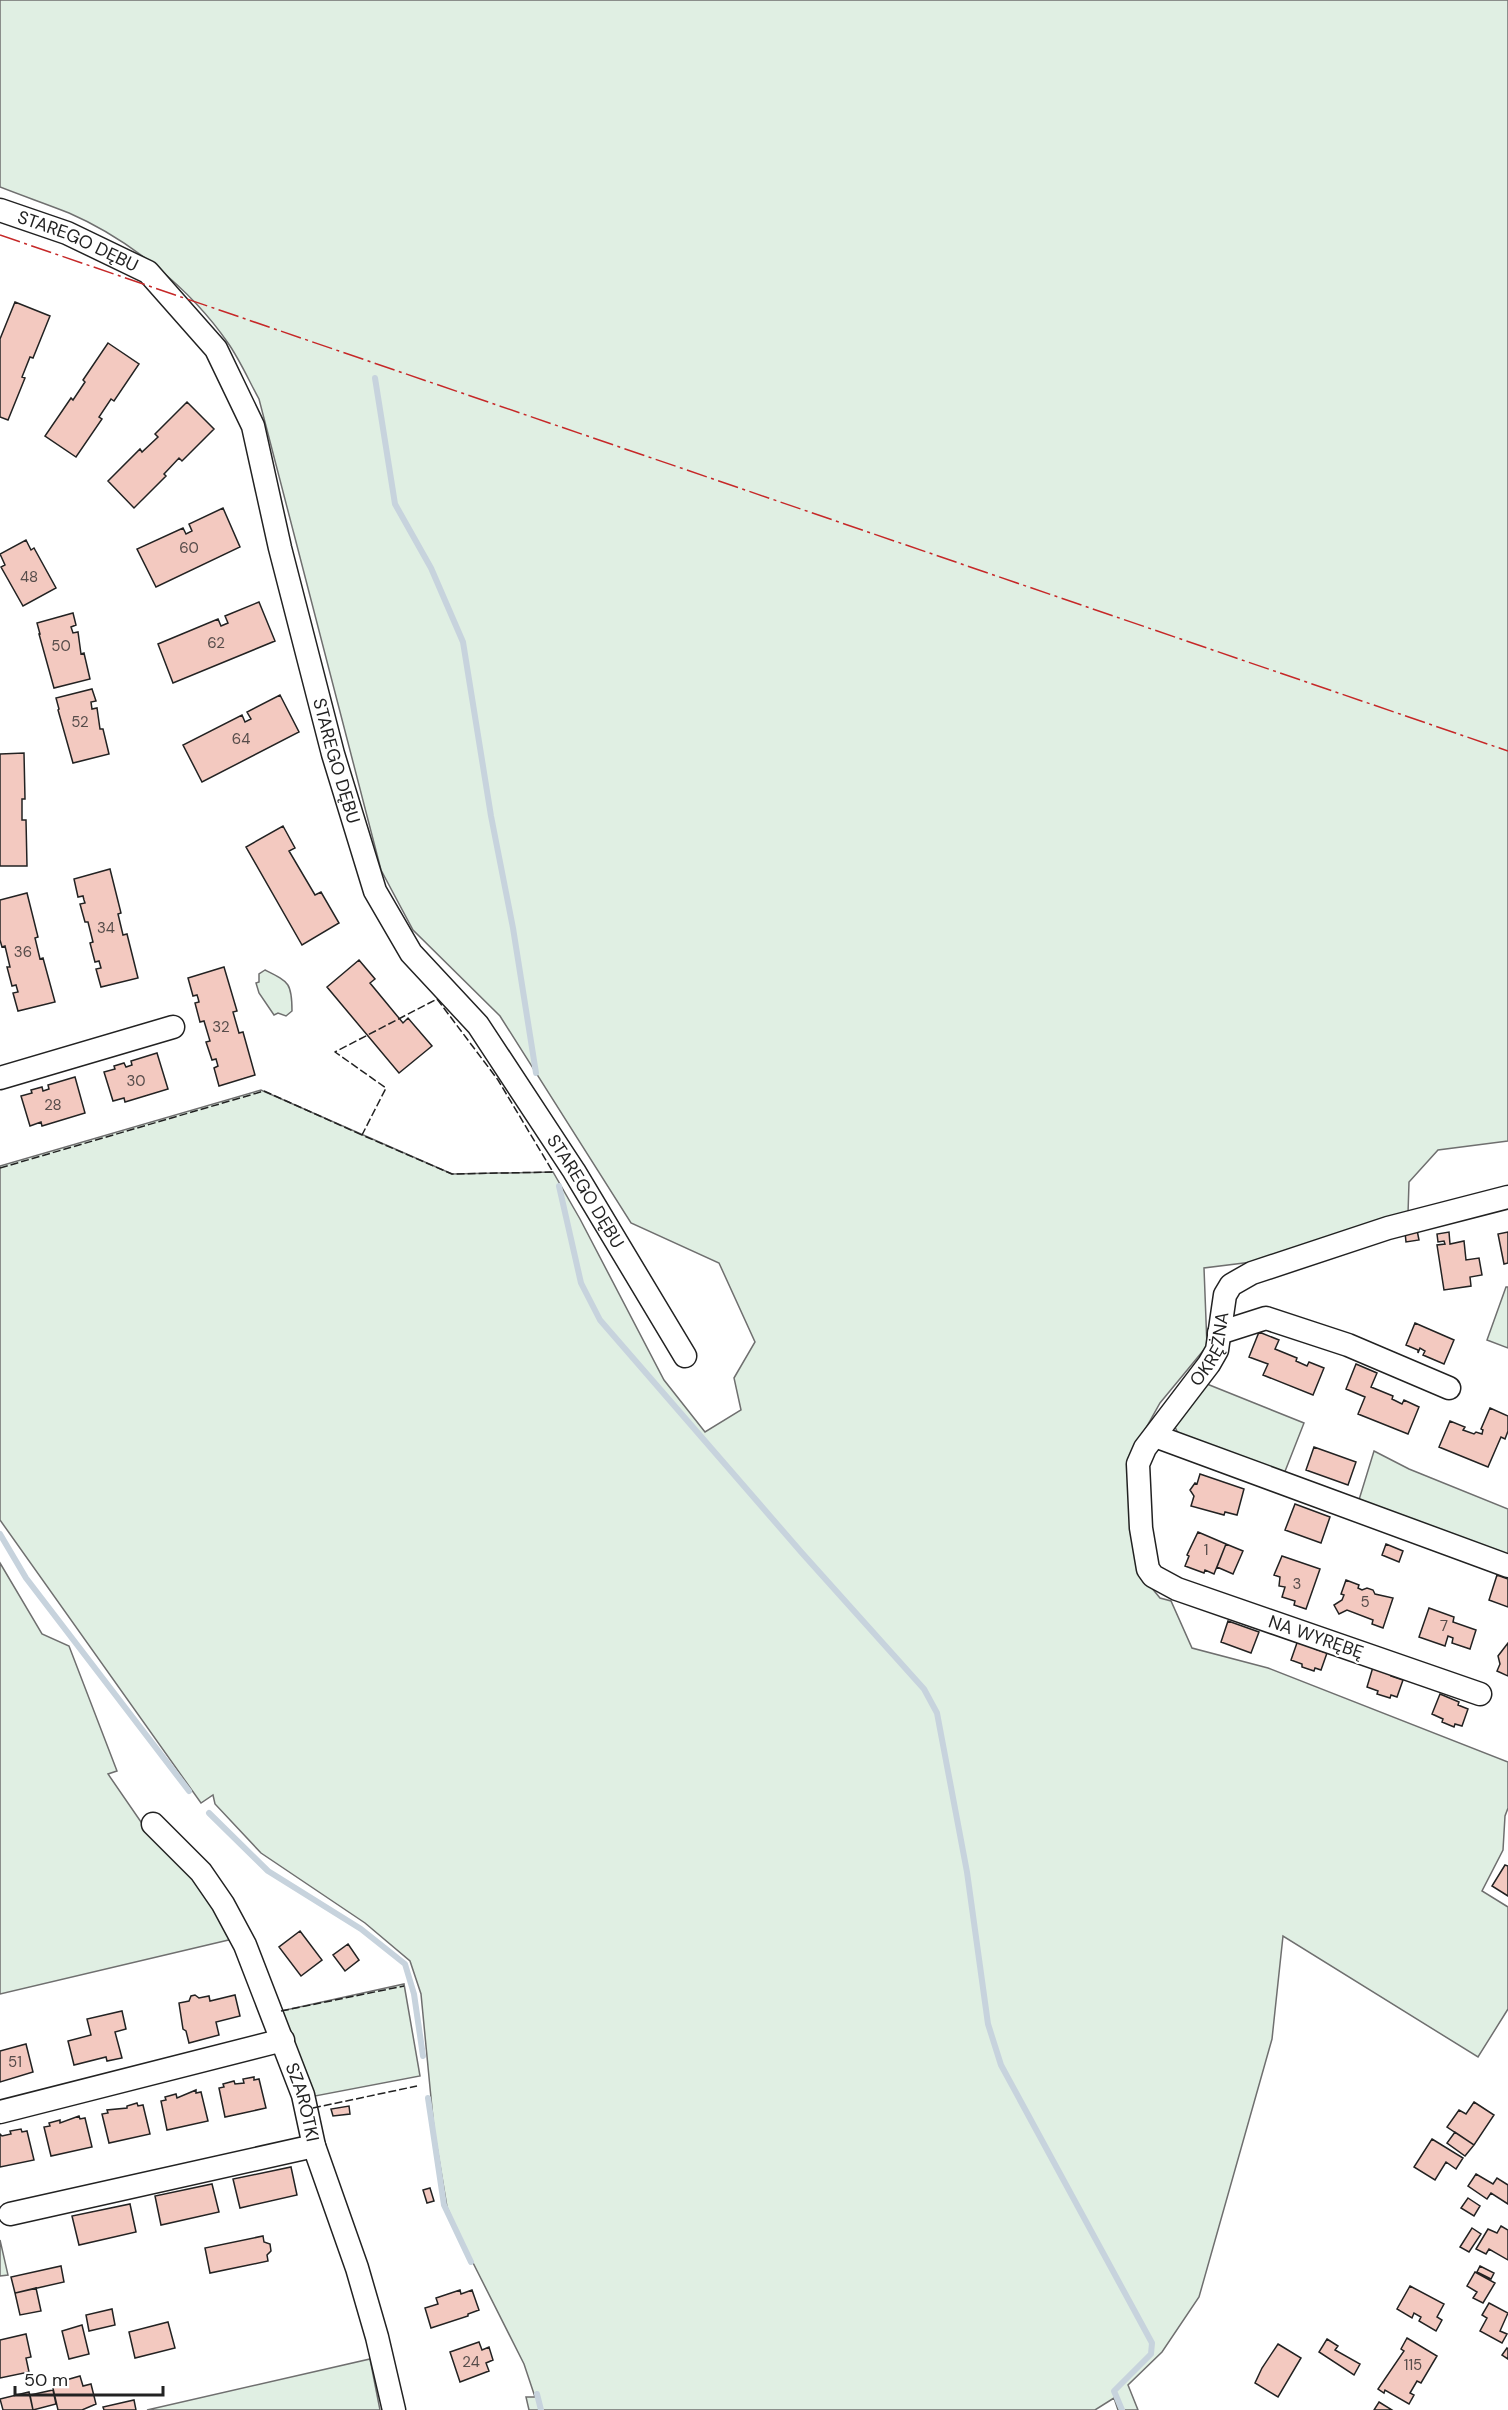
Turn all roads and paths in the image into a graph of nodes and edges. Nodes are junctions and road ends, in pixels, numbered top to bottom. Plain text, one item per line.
1 (0, 210) edge
2 (173, 1027) dead end
3 (0, 1078) edge
4 (1508, 1197) edge
5 (1219, 1333) junction
6 (685, 1356) dead end
7 (1449, 1388) dead end
8 (1155, 1436) junction
9 (1508, 1566) edge
10 (1153, 1576) joint
11 (1480, 1694) dead end
12 (153, 1824) dead end
13 (283, 2040) junction
14 (0, 2112) edge
15 (314, 2146) junction
16 (9, 2214) dead end
17 (394, 2410) edge

1 - 6 street, STAREGO DĘBU
2 - 3 street
4 - 5 street, OKRĘŻNA
5 - 7 street
5 - 8 street, OKRĘŻNA
8 - 9 street
8 - 10 street, OKRĘŻNA
10 - 11 street, NA WYRĘBĘ
12 - 13 street, SZAROTKI
13 - 14 street
13 - 15 street, SZAROTKI
15 - 16 street
15 - 17 street, SZAROTKI

